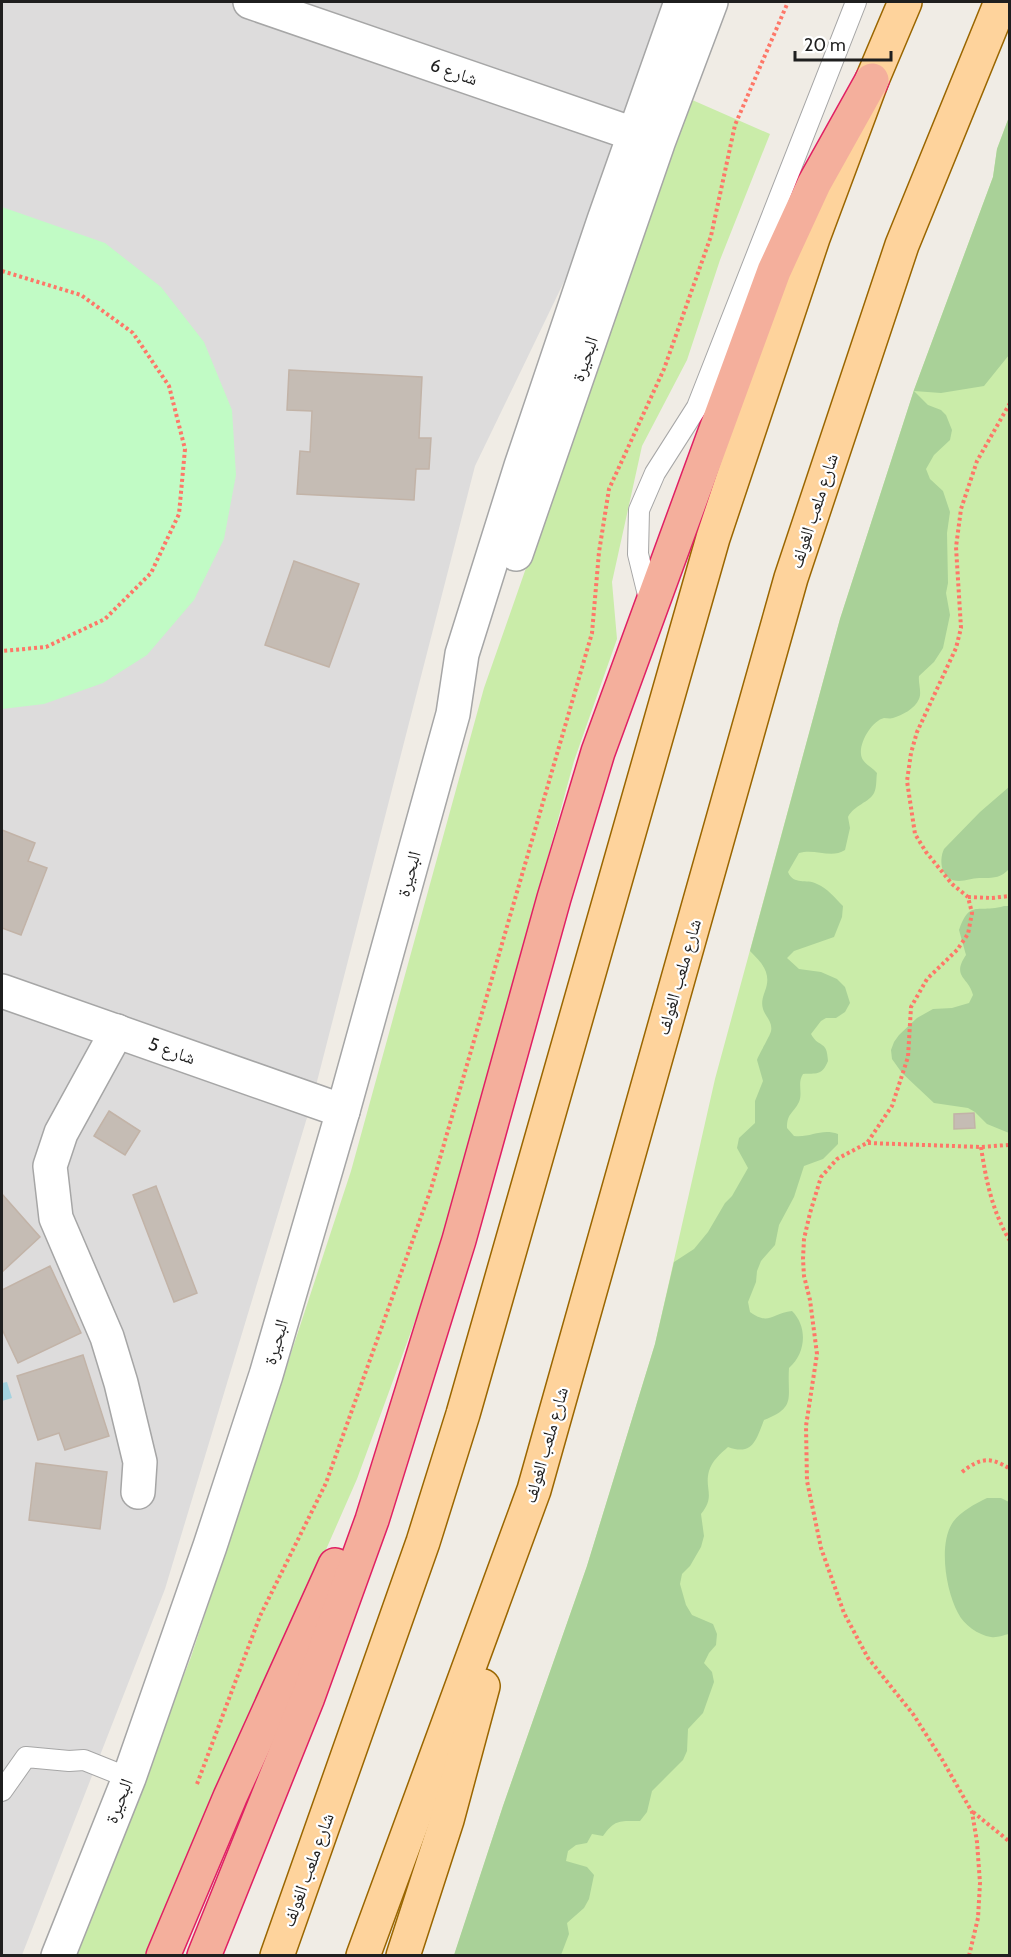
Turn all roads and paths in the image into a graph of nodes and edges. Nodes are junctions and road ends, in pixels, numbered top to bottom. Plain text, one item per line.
1 (250, 2) edge
2 (681, 2) edge
3 (711, 2) edge
4 (788, 2) edge
5 (856, 2) edge
6 (905, 2) edge
7 (1001, 2) edge
8 (872, 80) junction
9 (646, 139) junction
10 (2, 271) edge
11 (1010, 403) edge
12 (651, 610) junction
13 (2, 651) edge
14 (1010, 896) edge
15 (968, 897) junction
16 (2, 991) edge
17 (117, 1032) junction
18 (343, 1111) junction
19 (867, 1143) junction
20 (1008, 1145) dead end
21 (981, 1146) junction
22 (1010, 1241) edge
23 (1010, 1468) edge
24 (962, 1472) dead end
25 (534, 1490) junction
26 (138, 1492) dead end
27 (372, 1520) junction
28 (129, 1778) junction
29 (2, 1791) edge
30 (194, 1791) dead end
31 (972, 1812) junction
32 (1010, 1842) edge
33 (58, 1956) edge
34 (163, 1956) edge
35 (204, 1956) edge
36 (277, 1956) edge
37 (363, 1956) edge
38 (403, 1956) edge
39 (969, 1956) edge

1 - 9 street, شارع 6
2 - 9 street, البحيرة
3 - 9 street, البحيرة
4 - 30 path
5 - 12 lane
6 - 8 main road, شارع ملعب الغولف
7 - 25 main road, شارع ملعب الغولف
8 - 12 highway
8 - 36 main road, شارع ملعب الغولف
9 - 18 street, البحيرة
10 - 13 path
11 - 15 path
12 - 27 highway
14 - 15 path
15 - 19 path
16 - 17 street, شارع 5
17 - 18 street, شارع 5
17 - 26 street
18 - 28 street, البحيرة
19 - 21 path
19 - 31 path
20 - 21 path
21 - 22 path
23 - 24 path
25 - 37 main road, شارع ملعب الغولف
25 - 38 main road
27 - 34 highway
27 - 35 highway
28 - 29 lane
28 - 33 street, البحيرة
31 - 32 path
31 - 39 path

